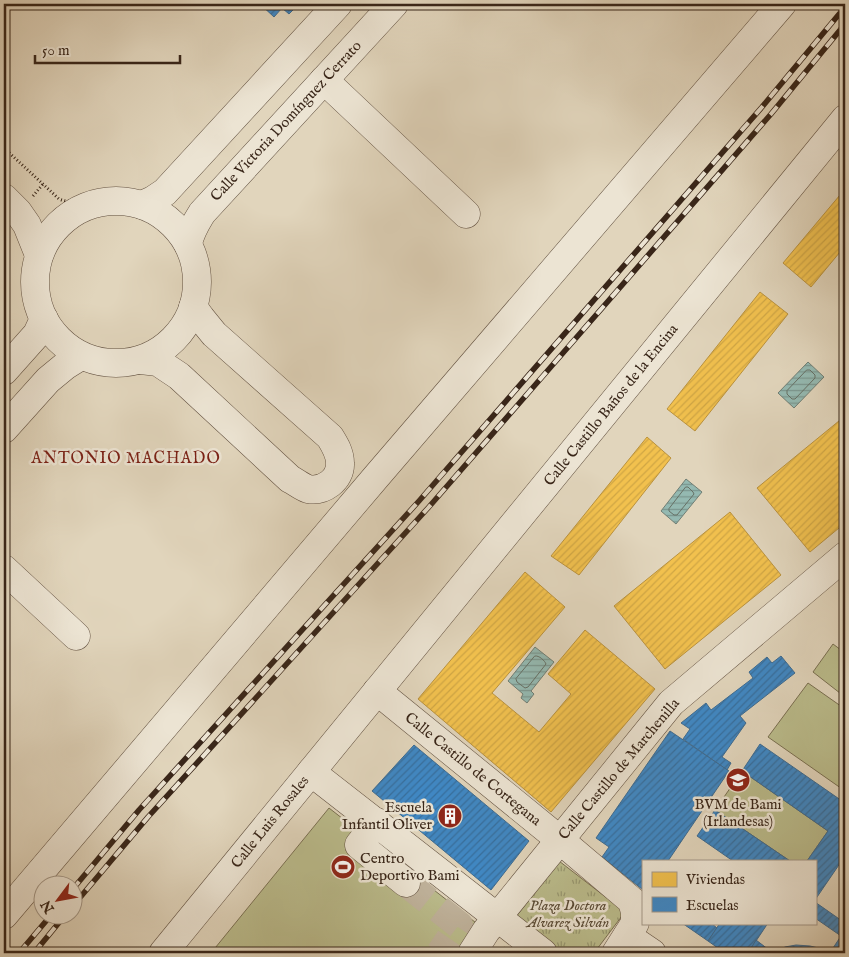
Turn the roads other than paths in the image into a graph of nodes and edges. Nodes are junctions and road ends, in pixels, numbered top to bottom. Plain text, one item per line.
1 (338, 4) edge
2 (394, 4) edge
3 (782, 4) edge
4 (324, 80) junction
5 (845, 120) edge
6 (18, 202) edge
7 (142, 205) junction
8 (466, 214) dead end
9 (70, 215) junction
10 (188, 244) junction
11 (32, 263) junction
12 (193, 307) junction
13 (34, 316) junction
14 (81, 356) junction
15 (141, 360) junction
16 (4, 371) edge
17 (4, 429) edge
18 (845, 556) edge
19 (4, 569) edge
20 (76, 636) dead end
21 (377, 691) junction
22 (312, 772) junction
23 (377, 822) junction
24 (560, 840) junction
25 (406, 883) tunnel mouth
26 (4, 915) edge
27 (498, 917) junction
28 (622, 945) edge
29 (163, 953) edge
30 (472, 953) edge
31 (543, 953) edge
32 (652, 953) edge

1 - 7 street
2 - 4 street, Calle Victoria Domínguez Cerrato
3 - 26 street
4 - 8 street
4 - 10 street, Calle Victoria Domínguez Cerrato
5 - 21 street, Calle Castillo Baños de la Encina
6 - 9 street
6 - 11 street
7 - 9 street
7 - 10 street
9 - 11 street
10 - 12 street
11 - 13 street
12 - 15 street
12 - 15 street
13 - 14 street
13 - 16 street
14 - 15 street
14 - 17 street
18 - 24 street, Calle Castillo de Marchenilla
19 - 20 street
21 - 22 street, Calle Luis Rosales
21 - 24 street, Calle Castillo de Cortegana
22 - 23 street
22 - 29 street, Calle Luis Rosales
23 - 25 street
23 - 27 street
24 - 27 street, Calle Castillo de Marchenilla
24 - 28 street, Calle Castillo de Cortegana
27 - 30 street, Calle Castillo de Marchenilla
27 - 31 street
28 - 32 street, Calle Castillo de Cortegana

